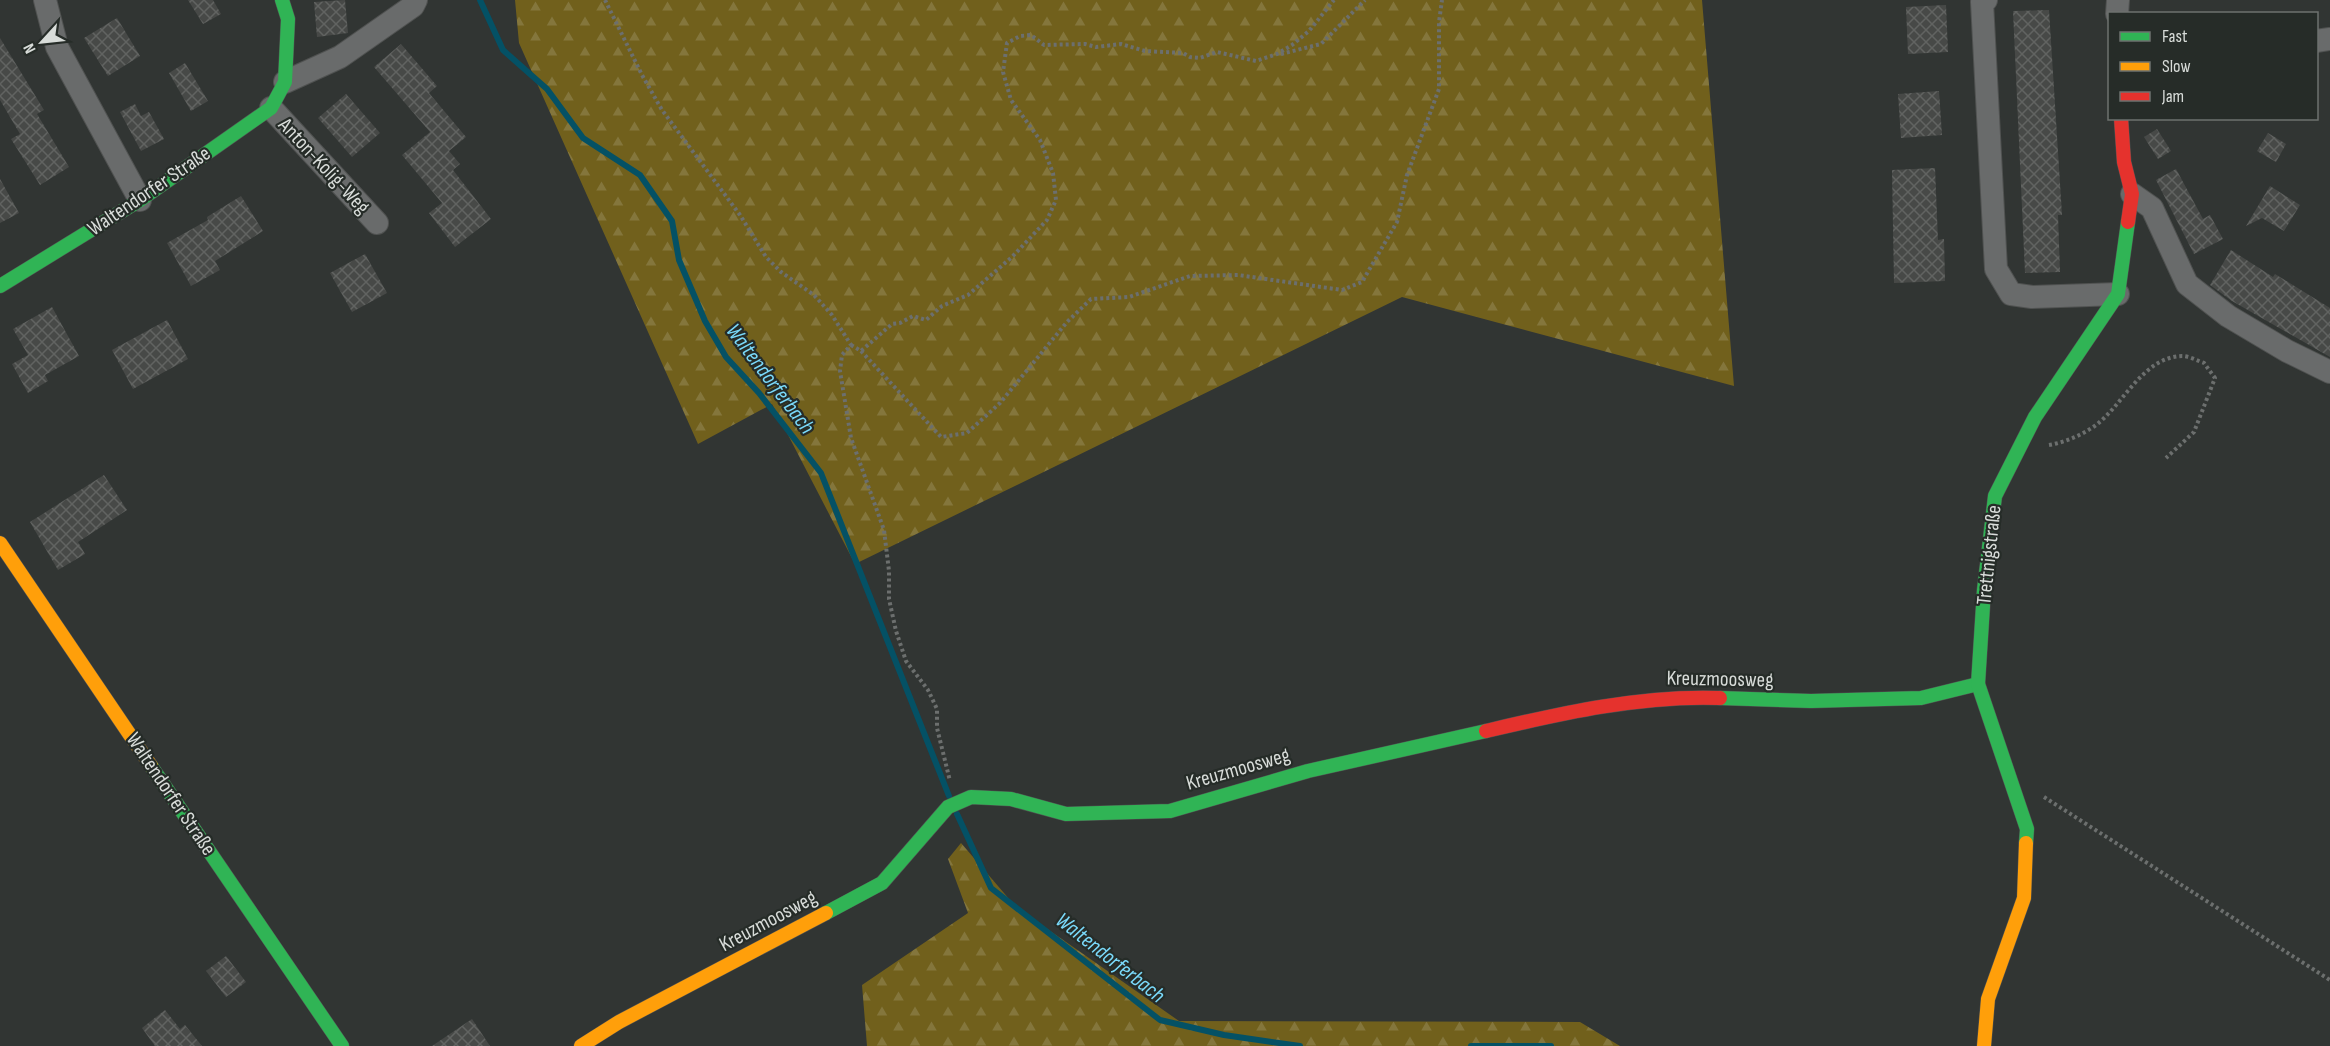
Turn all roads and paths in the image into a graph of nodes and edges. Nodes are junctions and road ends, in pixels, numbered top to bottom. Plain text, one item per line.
1 (45, 0) edge
2 (282, 0) edge
3 (416, 0) edge
4 (605, 0) edge
5 (1334, 0) edge
6 (1365, 0) edge
7 (1442, 0) edge
8 (1986, 0) edge
9 (1278, 54) junction
10 (285, 82) junction
11 (271, 108) junction
12 (2121, 120) edge
13 (2132, 194) junction
14 (140, 200) junction
15 (377, 223) dead end
16 (0, 286) edge
17 (2118, 294) junction
18 (850, 345) junction
19 (861, 351) junction
20 (2330, 372) edge
21 (2019, 449) junction
22 (2166, 458) dead end
23 (0, 543) edge
24 (1978, 684) junction
25 (2038, 793) dead end
26 (971, 797) junction
27 (2330, 980) edge
28 (342, 1046) edge
29 (580, 1046) edge
30 (1984, 1046) edge

1 - 14 street
2 - 10 street, Waltendorfer Straße
3 - 10 street
4 - 18 path
5 - 9 path
6 - 9 path
7 - 19 path
8 - 17 street
9 - 19 path
10 - 11 street, Waltendorfer Straße
11 - 14 street, Waltendorfer Straße
11 - 15 street, Anton-Kolig-Weg
12 - 13 street, Trettnigstraße
13 - 17 street, Trettnigstraße
13 - 20 street
14 - 16 street, Waltendorfer Straße
17 - 21 street, Trettnigstraße
18 - 19 path
18 - 26 path
21 - 22 path
21 - 24 street, Trettnigstraße
23 - 28 street, Waltendorfer Straße
24 - 26 street, Kreuzmoosweg
24 - 30 street, Trettnigstraße
25 - 27 path
26 - 29 street, Kreuzmoosweg

